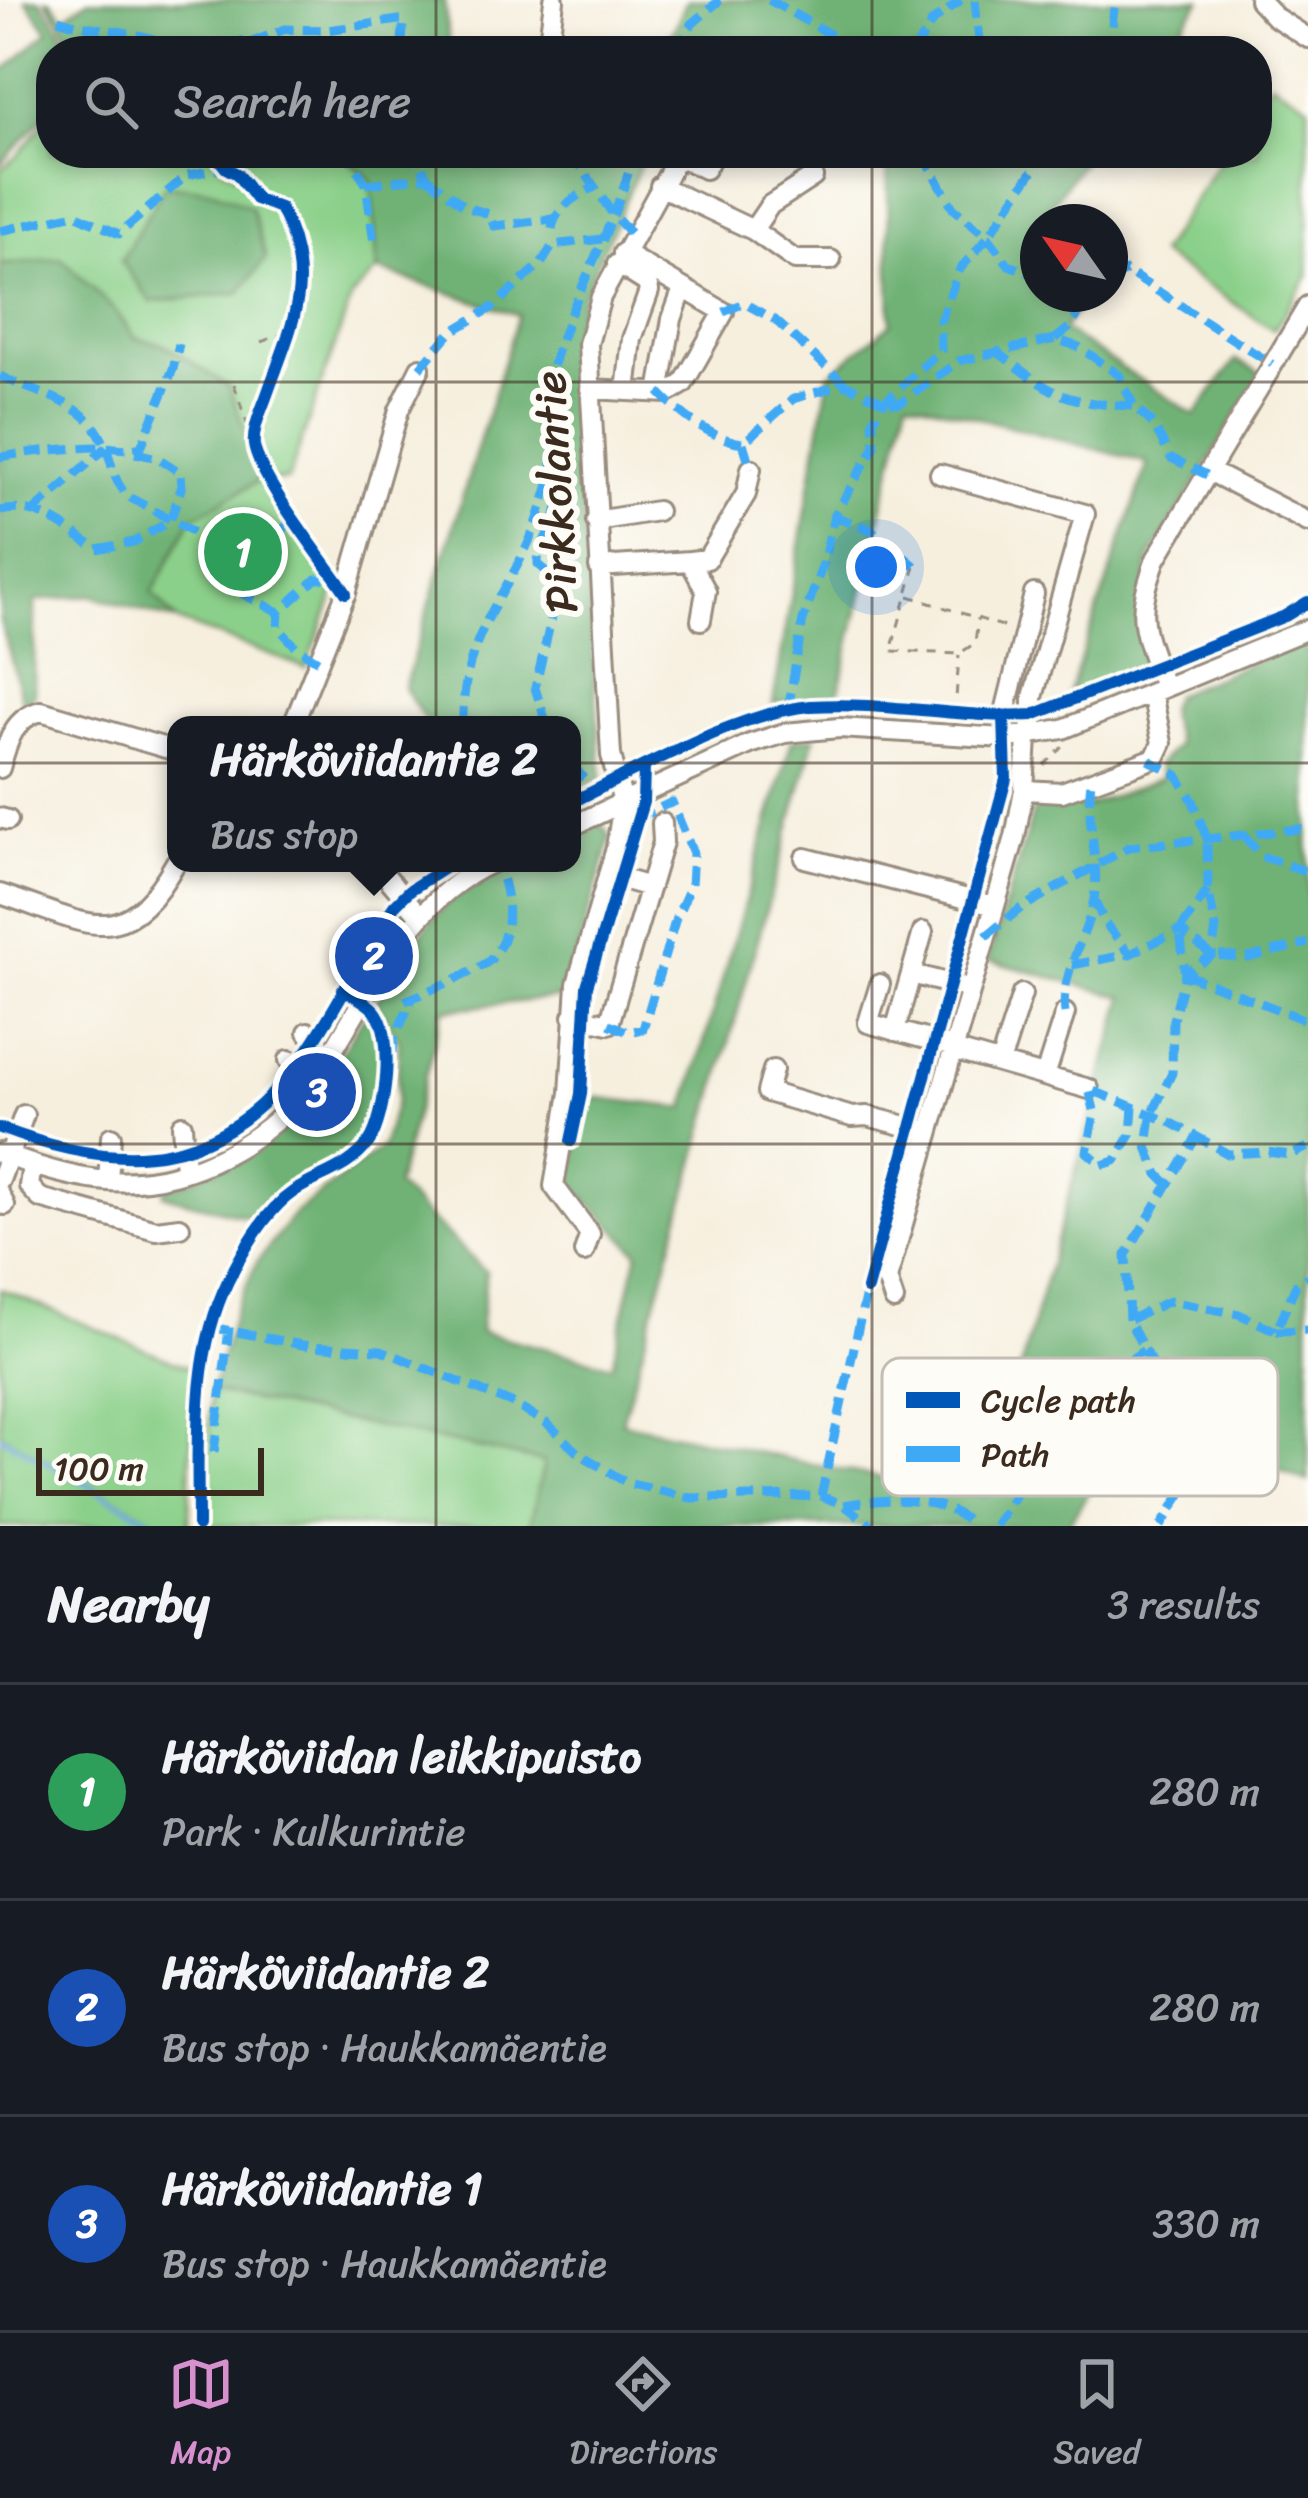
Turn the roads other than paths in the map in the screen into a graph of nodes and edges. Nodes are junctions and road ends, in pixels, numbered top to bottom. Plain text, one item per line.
1 (554, 0) edge
2 (1259, 0) edge
3 (550, 36) edge
4 (1308, 38) edge
5 (671, 168) edge
6 (813, 177) dead end
7 (658, 189) junction
8 (753, 230) junction
9 (620, 259) junction
10 (831, 260) dead end
11 (683, 288) junction
12 (1308, 306) edge
13 (420, 368) dead end
14 (590, 389) junction
15 (626, 391) junction
16 (659, 392) junction
17 (752, 469) dead end
18 (1209, 471) junction
19 (940, 474) dead end
20 (657, 512) dead end
21 (596, 521) junction
22 (1308, 522) edge
23 (689, 561) junction
24 (599, 567) junction
25 (1034, 593) dead end
26 (701, 620) dead end
27 (1308, 629) edge
28 (1156, 686) junction
29 (297, 716) edge
30 (1004, 716) dead end
31 (7, 727) edge
32 (1027, 737) junction
33 (167, 749) edge
34 (2, 755) edge
35 (1024, 790) junction
36 (623, 803) junction
37 (581, 822) edge
38 (662, 823) dead end
39 (806, 858) dead end
40 (170, 872) edge
41 (383, 872) edge
42 (472, 872) edge
43 (608, 875) junction
44 (650, 887) junction
45 (0, 894) edge
46 (995, 906) junction
47 (419, 915) junction
48 (922, 932) dead end
49 (354, 954) dead end
50 (382, 971) junction
51 (911, 974) junction
52 (880, 984) dead end
53 (971, 989) junction
54 (1022, 994) dead end
55 (1065, 1012) dead end
56 (573, 1016) junction
57 (895, 1031) junction
58 (308, 1032) dead end
59 (954, 1048) junction
60 (289, 1060) dead end
61 (325, 1063) junction
62 (1000, 1064) junction
63 (773, 1070) dead end
64 (1045, 1076) junction
65 (1089, 1089) dead end
66 (24, 1115) dead end
67 (182, 1125) dead end
68 (929, 1132) junction
69 (111, 1137) dead end
70 (3, 1155) edge
71 (32, 1166) junction
72 (185, 1171) junction
73 (0, 1180) edge
74 (108, 1180) junction
75 (180, 1227) dead end
76 (584, 1252) dead end
77 (894, 1300) dead end

1 - 3 street
2 - 4 street
5 - 7 street, Pirkkolantie
6 - 8 street
7 - 8 street
7 - 9 street, Pirkkolantie
8 - 10 street
9 - 11 street
9 - 14 street, Pirkkolantie
9 - 15 street
11 - 16 street
11 - 16 street
12 - 18 street
13 - 29 street
14 - 15 street
14 - 21 street, Pirkkolantie
15 - 16 street
17 - 23 street
18 - 22 street
18 - 28 street
19 - 32 street
20 - 21 street
21 - 24 street, Pirkkolantie
23 - 24 street
23 - 26 street
24 - 36 street, Pirkkolantie
25 - 30 street
27 - 28 street
28 - 32 street
28 - 35 street
31 - 33 street
31 - 34 street
32 - 35 street
32 - 36 street
35 - 46 street
36 - 37 street
36 - 43 street
38 - 44 street
39 - 46 street
40 - 45 street
41 - 47 street
42 - 47 street
43 - 44 street
43 - 56 street
44 - 56 street
46 - 53 street
47 - 50 street
48 - 51 street
49 - 50 street
50 - 61 street
51 - 53 street
51 - 57 street
52 - 57 street
53 - 59 street
54 - 62 street
55 - 64 street
56 - 76 street
57 - 59 street
58 - 61 street
59 - 62 street
59 - 68 street
60 - 61 street
61 - 72 street
62 - 64 street
63 - 68 street
64 - 65 street
66 - 70 street
67 - 72 street
68 - 77 street
69 - 74 street
70 - 71 street
70 - 73 street
71 - 74 street
71 - 75 street
72 - 74 street

